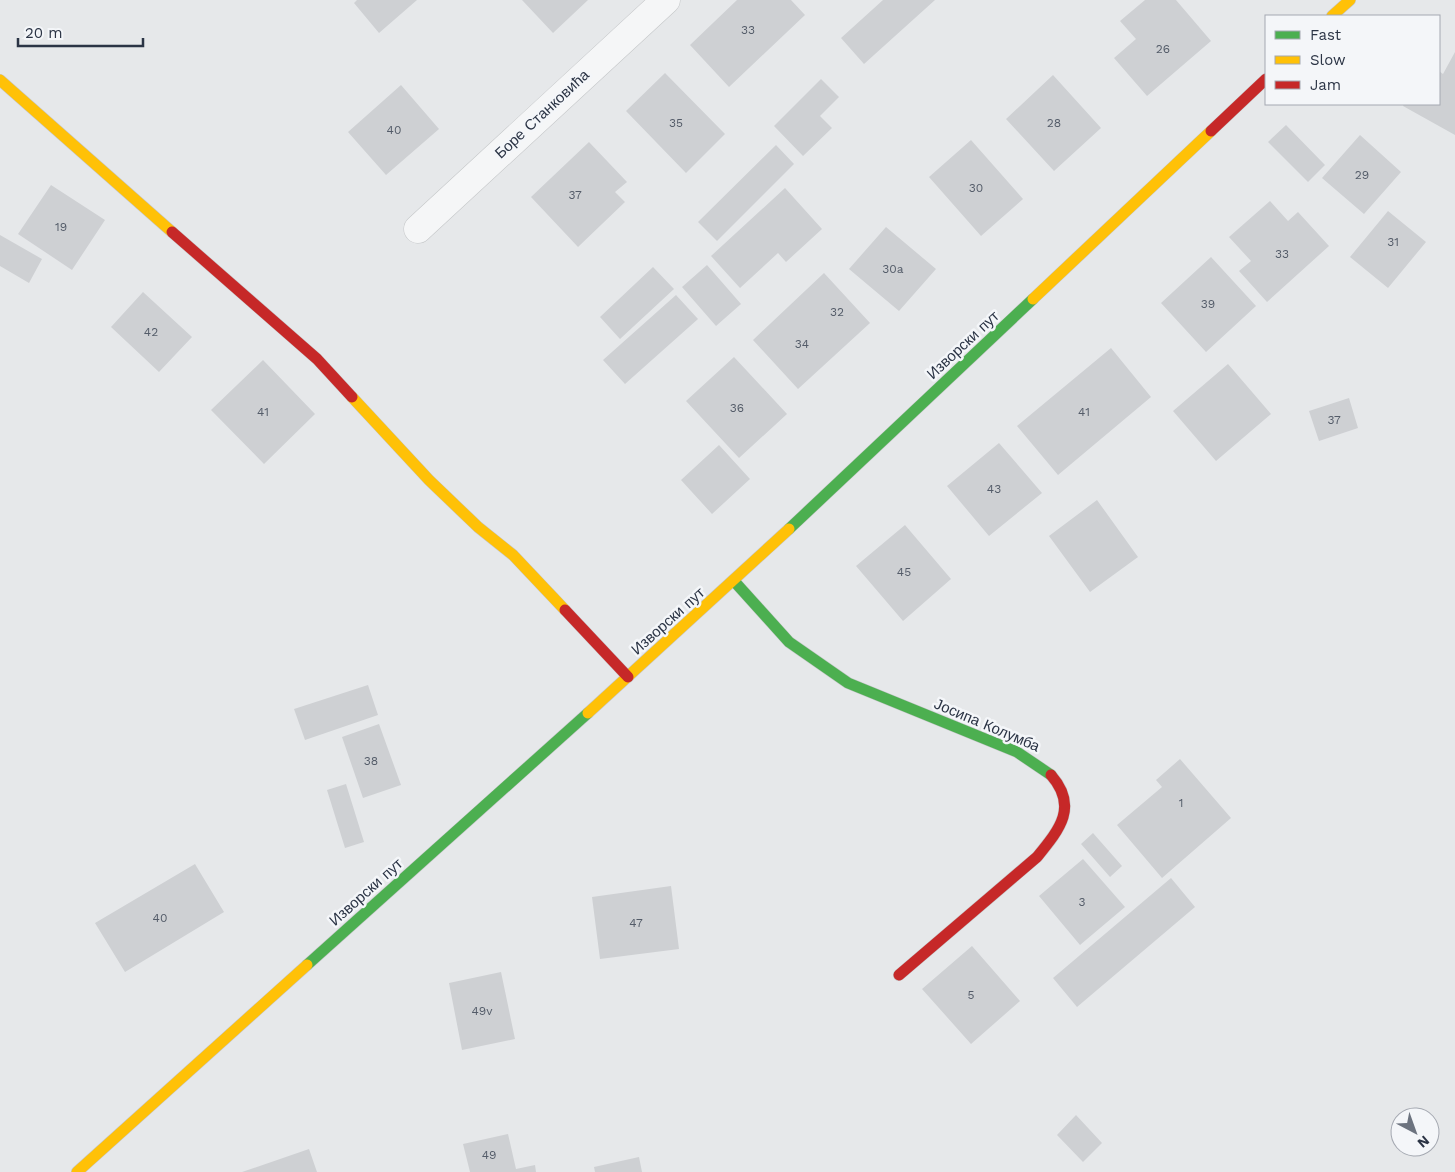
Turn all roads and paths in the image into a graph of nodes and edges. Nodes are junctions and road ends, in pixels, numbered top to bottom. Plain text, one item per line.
1 (666, 0) edge
2 (1350, 0) edge
3 (1333, 15) edge
4 (0, 80) edge
5 (1265, 80) edge
6 (418, 228) dead end
7 (734, 581) junction
8 (628, 677) junction
9 (899, 975) dead end
10 (76, 1172) edge

1 - 6 street, Боре Станковића
2 - 3 main road
4 - 8 main road
5 - 7 main road, Изворски пут
7 - 8 main road, Изворски пут
7 - 9 main road, Јосипа Колумба
8 - 10 main road, Изворски пут

